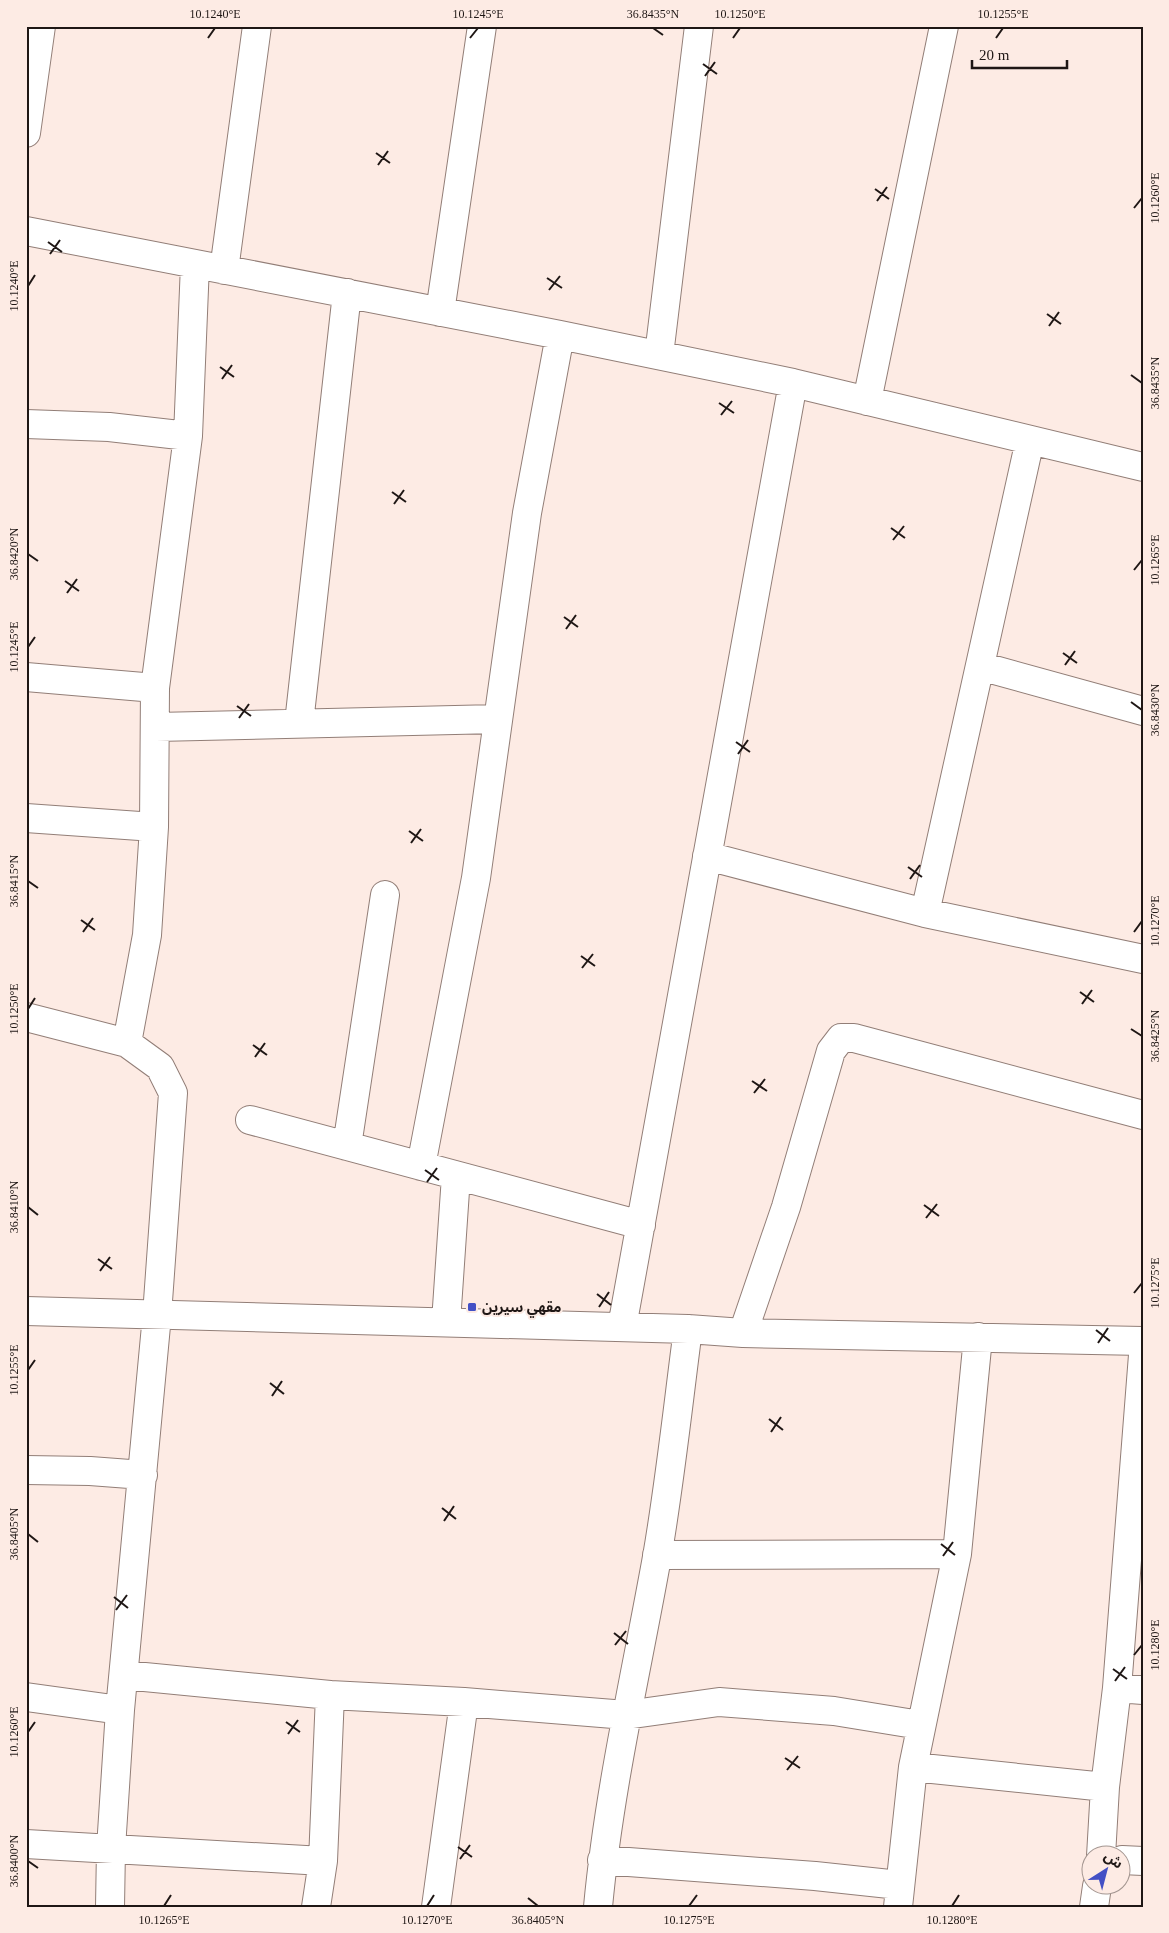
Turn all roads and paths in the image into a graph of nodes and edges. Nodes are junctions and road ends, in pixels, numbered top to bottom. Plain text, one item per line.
1 (41, 26) edge
2 (257, 26) edge
3 (482, 26) edge
4 (699, 26) edge
5 (944, 26) edge
6 (26, 133) edge
7 (26, 232) edge
8 (196, 264) junction
9 (224, 270) junction
10 (348, 294) junction
11 (440, 312) junction
12 (560, 335) junction
13 (659, 355) junction
14 (793, 383) junction
15 (868, 401) junction
16 (26, 424) edge
17 (188, 436) junction
18 (1030, 440) junction
19 (1143, 467) edge
20 (980, 666) junction
21 (26, 677) edge
22 (155, 688) junction
23 (1143, 711) edge
24 (497, 719) junction
25 (299, 723) junction
26 (156, 727) junction
27 (26, 818) edge
28 (154, 827) junction
29 (706, 856) junction
30 (385, 895) dead end
31 (925, 913) junction
32 (1143, 959) edge
33 (26, 1017) edge
34 (127, 1043) junction
35 (1143, 1115) edge
36 (250, 1120) dead end
37 (347, 1146) junction
38 (420, 1166) junction
39 (456, 1176) junction
40 (641, 1226) junction
41 (26, 1311) edge
42 (157, 1315) junction
43 (446, 1322) junction
44 (622, 1327) junction
45 (688, 1329) junction
46 (743, 1333) junction
47 (978, 1337) junction
48 (1143, 1341) edge
49 (1143, 1355) edge
50 (26, 1470) edge
51 (143, 1475) junction
52 (958, 1554) junction
53 (657, 1555) junction
54 (124, 1675) junction
55 (1130, 1689) edge
56 (330, 1695) junction
57 (26, 1697) edge
58 (464, 1702) junction
59 (120, 1710) junction
60 (626, 1715) junction
61 (920, 1725) junction
62 (913, 1766) junction
63 (1106, 1787) junction
64 (26, 1844) edge
65 (1102, 1846) edge
66 (112, 1848) junction
67 (602, 1860) junction
68 (323, 1861) junction
69 (899, 1896) edge
70 (110, 1907) edge
71 (316, 1907) edge
72 (436, 1907) edge
73 (598, 1907) edge

1 - 6 street
2 - 9 street
3 - 11 street
4 - 13 street
5 - 15 street
7 - 8 street
8 - 9 street
8 - 17 street
9 - 10 street
10 - 11 street
10 - 25 street
11 - 12 street
12 - 13 street
12 - 24 street
13 - 14 street
14 - 15 street
14 - 29 street
15 - 18 street
16 - 17 street
17 - 22 street
18 - 19 street
18 - 20 street
20 - 23 street
20 - 31 street
21 - 22 street
22 - 26 street
24 - 25 street
24 - 38 street
25 - 26 street
26 - 28 street
27 - 28 street
28 - 34 street
29 - 31 street
29 - 40 street
30 - 37 street
31 - 32 street
33 - 34 street
34 - 42 street
35 - 46 street
36 - 37 street
37 - 38 street
38 - 39 street
39 - 40 street
39 - 43 street
40 - 44 street
41 - 42 street
42 - 43 street
42 - 51 street
43 - 44 street
44 - 45 street
45 - 46 street
45 - 53 street
46 - 47 street
47 - 48 street
47 - 52 street
49 - 55 street
50 - 51 street
51 - 54 street
52 - 53 street
52 - 61 street
53 - 60 street
54 - 56 street
54 - 59 street
55 - 63 street
56 - 58 street
56 - 68 street
57 - 59 street
58 - 60 street
58 - 72 street
59 - 66 street
60 - 61 street
60 - 67 street
61 - 62 street
62 - 63 street
62 - 69 street
63 - 65 street
64 - 66 street
66 - 68 street
66 - 70 street
67 - 69 street
67 - 73 street
68 - 71 street

